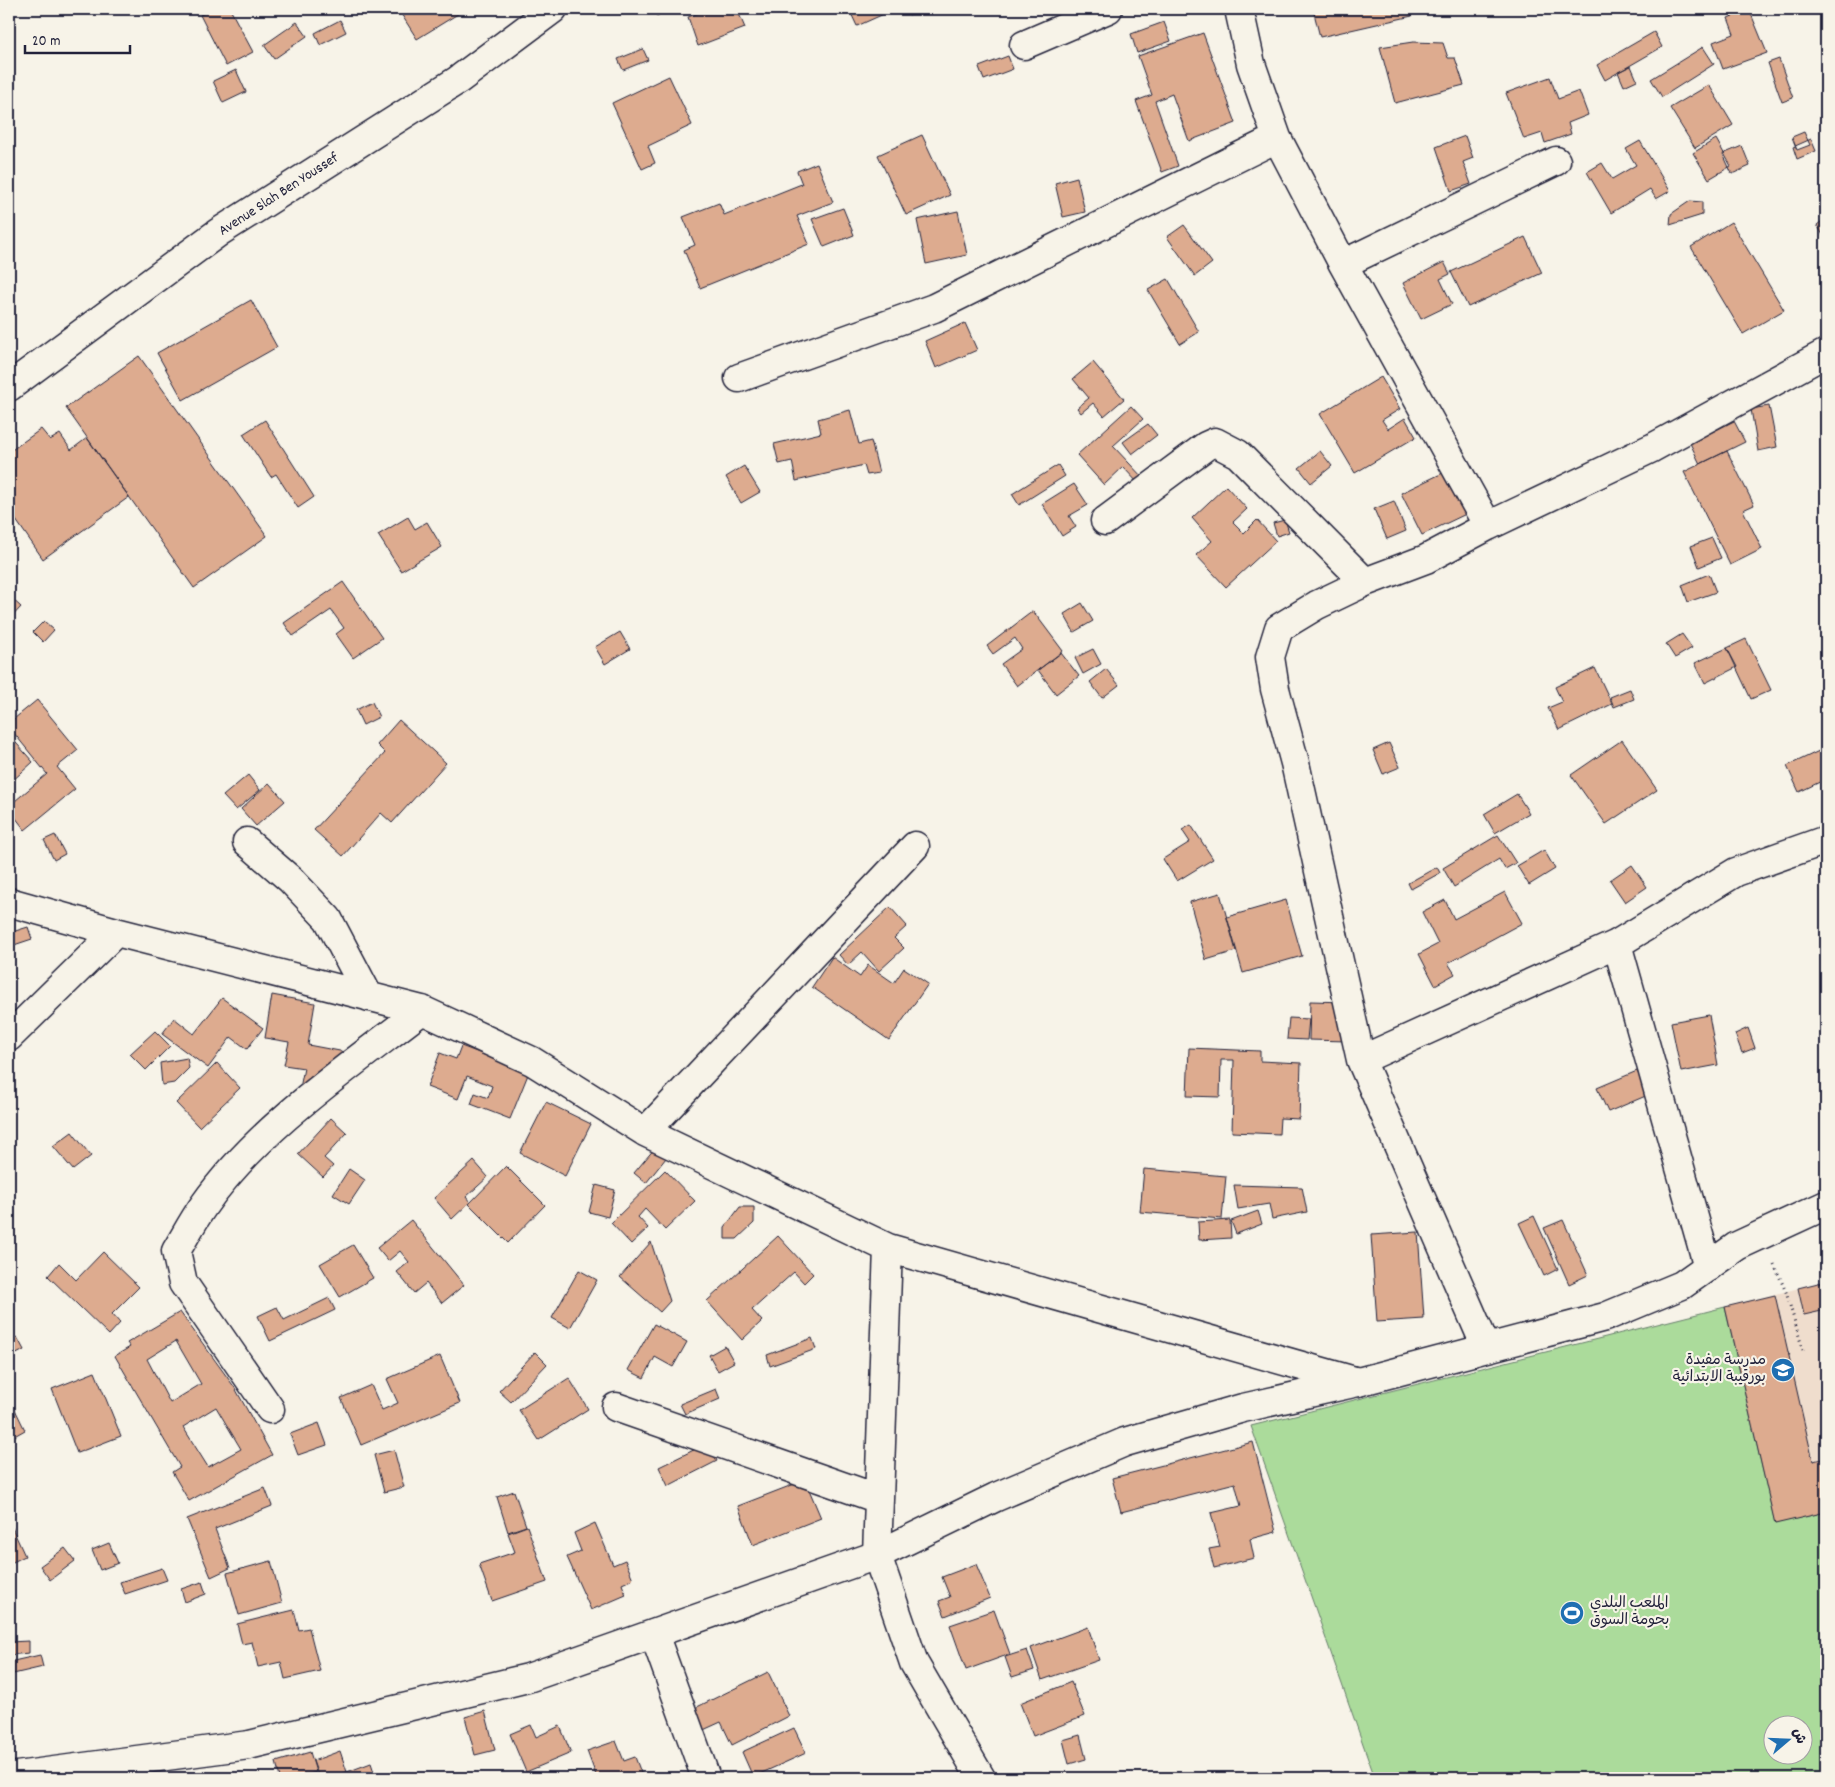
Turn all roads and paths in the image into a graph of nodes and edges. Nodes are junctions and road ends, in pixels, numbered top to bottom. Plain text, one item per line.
1 (553, 9) edge
2 (1108, 9) edge
3 (1239, 9) edge
4 (1024, 45) dead end
5 (1277, 138) junction
6 (1556, 161) dead end
7 (1343, 264) junction
8 (1826, 353) edge
9 (739, 378) dead end
10 (9, 387) edge
11 (1106, 521) dead end
12 (1488, 526) junction
13 (1365, 582) junction
14 (1826, 840) edge
15 (247, 842) dead end
16 (915, 846) dead end
17 (9, 902) edge
18 (116, 932) junction
19 (1617, 944) junction
20 (369, 997) junction
21 (422, 1010) junction
22 (9, 1037) edge
23 (1361, 1060) junction
24 (645, 1132) junction
25 (1826, 1205) edge
26 (1762, 1233) junction
27 (888, 1248) junction
28 (1708, 1267) junction
29 (1486, 1348) junction
30 (1803, 1350) dead end
31 (1358, 1382) junction
32 (616, 1407) dead end
33 (270, 1409) dead end
34 (879, 1499) junction
35 (877, 1555) junction
36 (654, 1634) junction
37 (9, 1776) edge
38 (706, 1778) edge
39 (981, 1778) edge

1 - 10 street, Avenue Slah Ben Youssef
2 - 4 street
3 - 5 street
5 - 7 street
5 - 9 street
6 - 7 street
7 - 12 street
8 - 12 street
11 - 13 street
12 - 13 street
13 - 23 street
14 - 19 street
15 - 20 street
16 - 24 street
17 - 18 street
18 - 20 street
18 - 22 street
19 - 23 street
19 - 28 street
20 - 21 street
21 - 24 street
21 - 33 street
23 - 29 street
24 - 27 street
25 - 26 street
26 - 28 street
26 - 30 path
27 - 31 street
27 - 34 street
28 - 29 street
29 - 31 street
31 - 35 street
32 - 34 street
34 - 35 street
35 - 36 street
35 - 39 street
36 - 37 street
36 - 38 street

